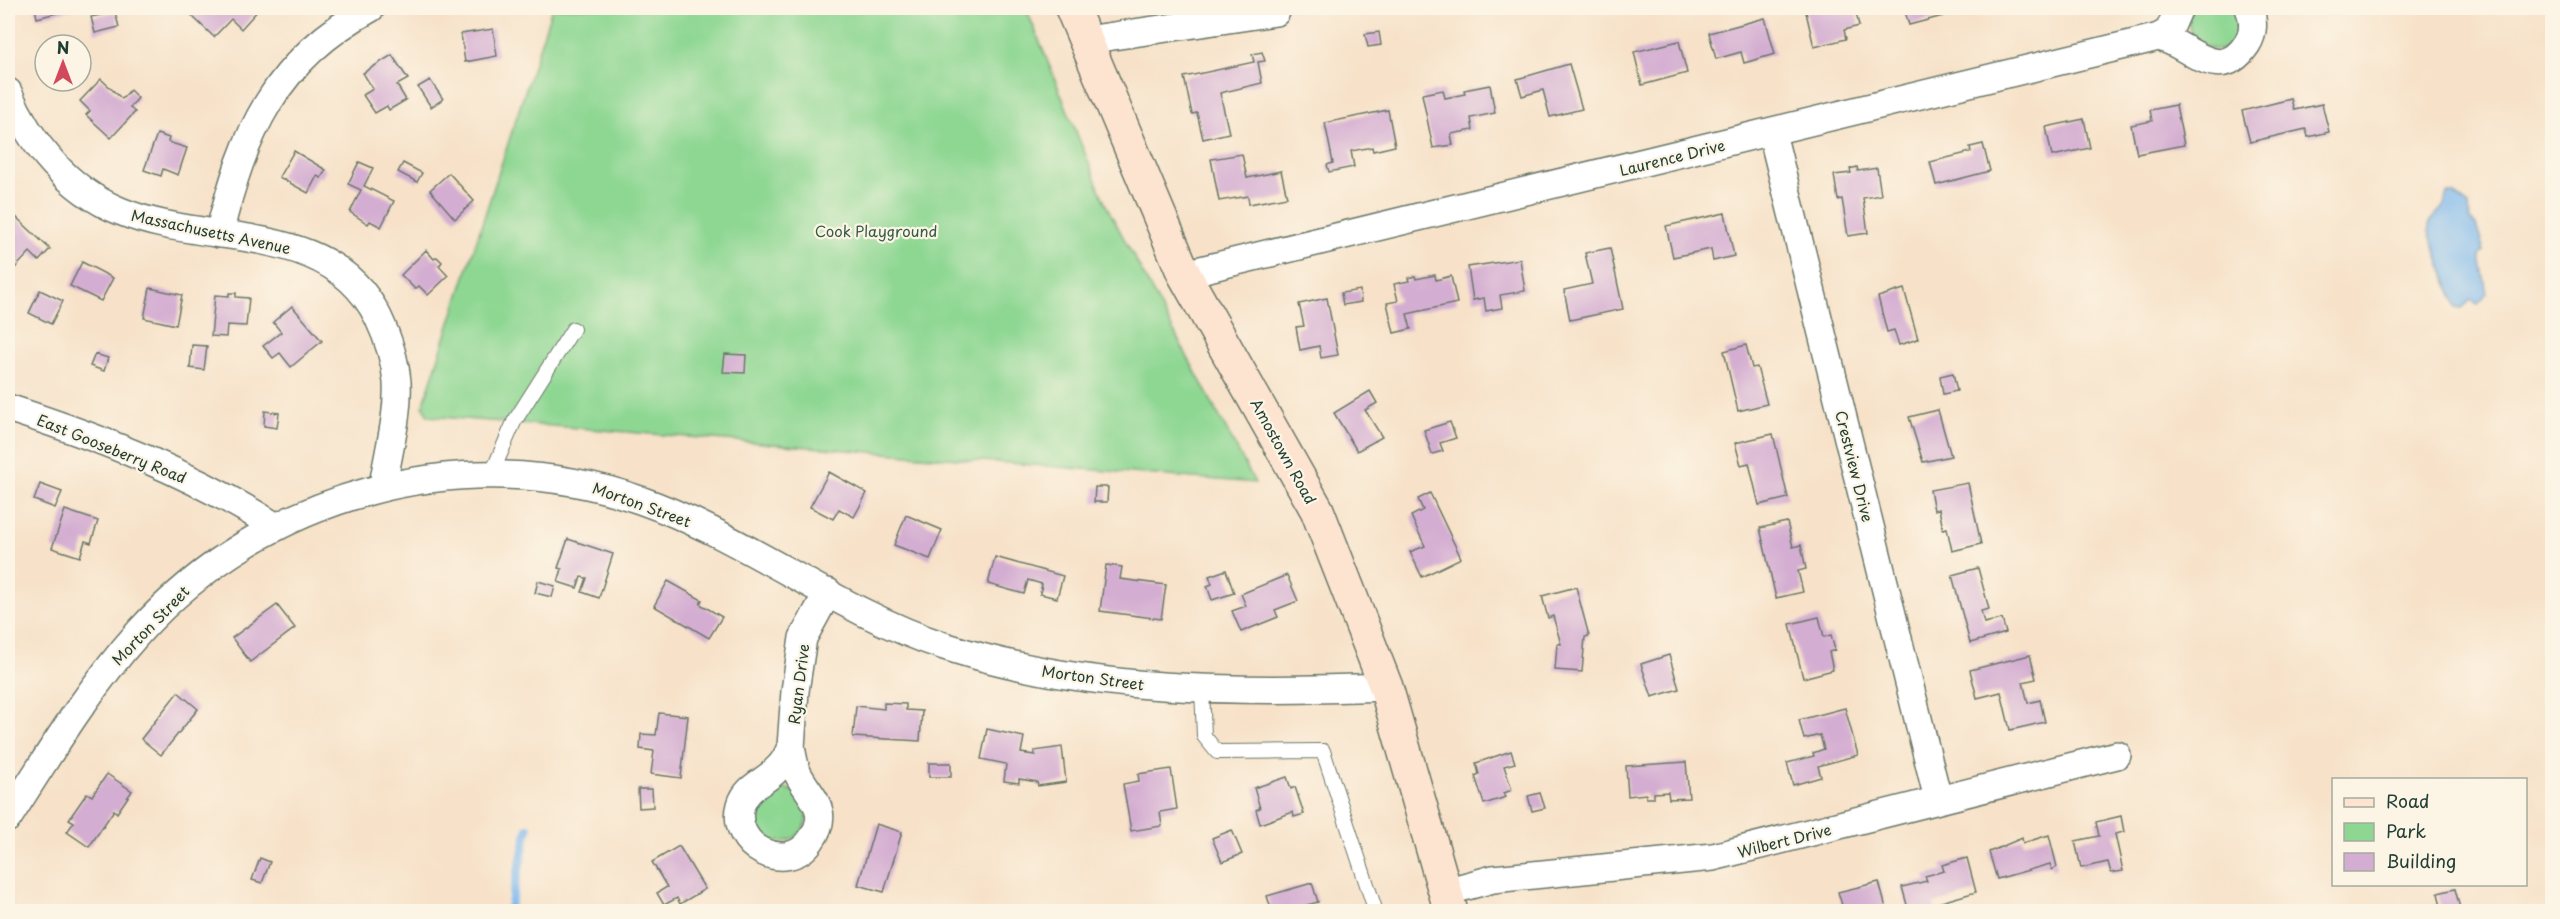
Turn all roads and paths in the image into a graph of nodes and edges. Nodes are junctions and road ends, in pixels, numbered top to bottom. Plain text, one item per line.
1 (371, 8) edge
2 (1072, 8) edge
3 (2179, 8) edge
4 (2249, 8) edge
5 (1276, 12) dead end
6 (2159, 37) junction
7 (1086, 40) junction
8 (8, 92) edge
9 (1772, 133) junction
10 (219, 234) junction
11 (1184, 274) junction
12 (573, 329) dead end
13 (8, 408) edge
14 (491, 475) junction
15 (383, 486) junction
16 (276, 527) junction
17 (828, 592) junction
18 (1386, 687) junction
19 (1202, 688) junction
20 (791, 747) dead end
21 (2117, 755) dead end
22 (1938, 799) junction
23 (12, 802) edge
24 (1448, 902) edge
25 (1376, 912) edge

1 - 10 street
2 - 7 street, Amostown Road
3 - 6 street
4 - 6 street
5 - 7 street
6 - 9 street, Laurence Drive
7 - 11 street, Amostown Road
8 - 10 street, Massachusetts Avenue
9 - 11 street, Laurence Drive
9 - 22 street, Crestview Drive
10 - 15 street, Massachusetts Avenue
11 - 18 street, Amostown Road
12 - 14 lane
13 - 16 street, East Gooseberry Road
14 - 15 street, Morton Street
14 - 17 street, Morton Street
15 - 16 street, Morton Street
16 - 23 street, Morton Street
17 - 19 street, Morton Street
17 - 20 street, Ryan Drive
18 - 19 street, Morton Street
18 - 24 street, Amostown Road
19 - 25 lane
21 - 22 street, Wilbert Drive
22 - 24 street, Wilbert Drive

